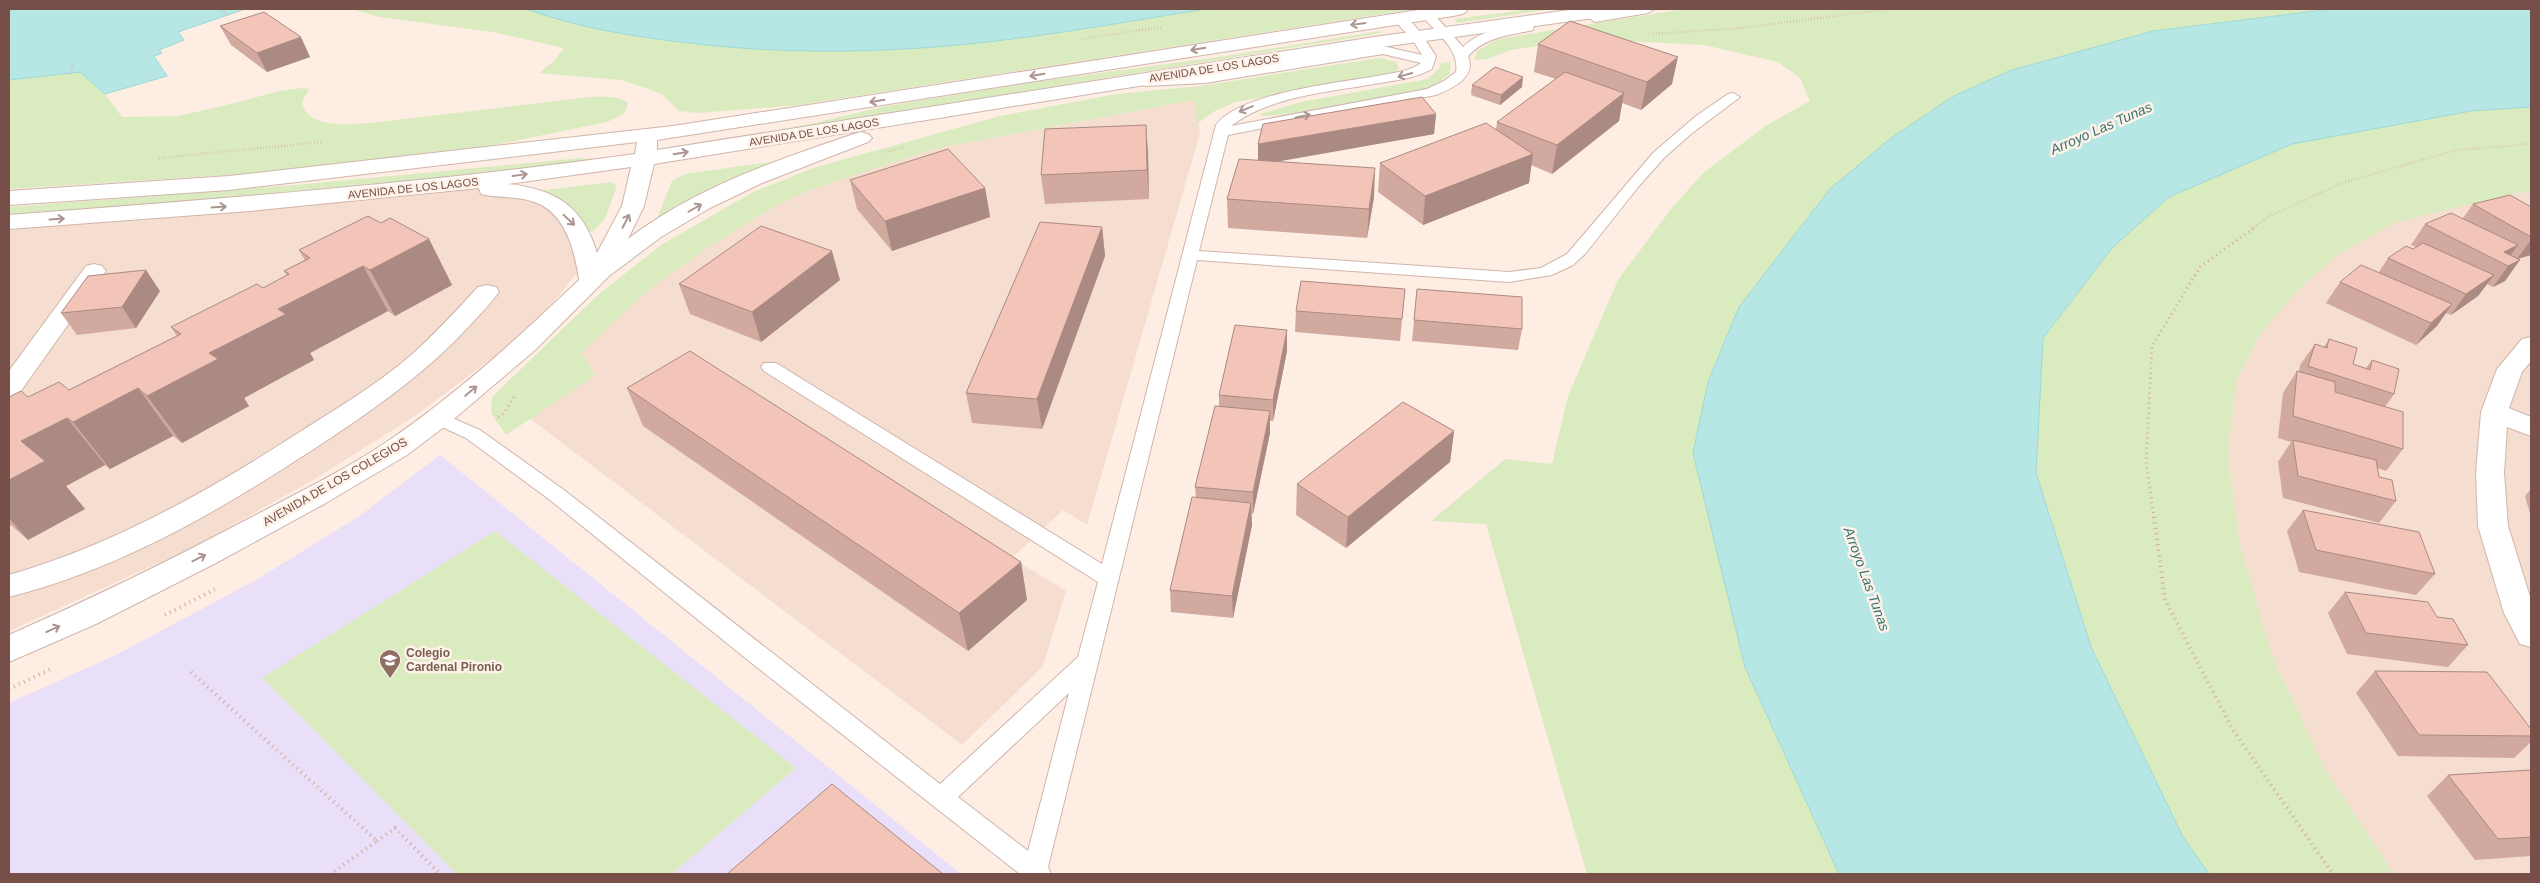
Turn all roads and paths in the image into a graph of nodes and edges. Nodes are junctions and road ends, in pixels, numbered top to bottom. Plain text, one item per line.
1 (219, 9) edge
2 (1458, 9) edge
3 (1616, 9) edge
4 (1648, 9) edge
5 (1890, 9) edge
6 (1427, 14) junction
7 (228, 15) dead end
8 (1398, 18) junction
9 (1443, 33) junction
10 (1650, 34) dead end
11 (1417, 38) junction
12 (1462, 56) junction
13 (1427, 61) junction
14 (72, 64) dead end
15 (70, 74) dead end
16 (1112, 84) junction
17 (1733, 97) dead end
18 (935, 113) junction
19 (1221, 132) junction
20 (2531, 144) edge
21 (648, 147) junction
22 (905, 147) dead end
23 (878, 154) dead end
24 (443, 186) junction
25 (9, 198) edge
26 (9, 222) edge
27 (1190, 255) junction
28 (94, 271) dead end
29 (594, 278) junction
30 (487, 292) dead end
31 (2531, 345) edge
32 (770, 367) dead end
33 (9, 389) edge
34 (517, 393) dead end
35 (2494, 412) junction
36 (438, 418) junction
37 (2531, 427) edge
38 (473, 434) junction
39 (1108, 578) junction
40 (9, 586) edge
41 (216, 589) dead end
42 (164, 615) dead end
43 (2531, 635) edge
44 (9, 649) edge
45 (1087, 662) junction
46 (61, 664) dead end
47 (191, 672) dead end
48 (9, 689) edge
49 (941, 798) junction
50 (377, 841) junction
51 (1037, 872) edge
52 (331, 874) edge
53 (440, 874) edge
54 (2333, 874) edge

1 - 7 path
2 - 6 street, AVENIDA DE LOS LAGOS
3 - 9 street, AVENIDA DE LOS LAGOS
4 - 12 lane
5 - 10 path
6 - 8 street, AVENIDA DE LOS LAGOS
6 - 9 lane
8 - 11 lane
8 -> 21 street, AVENIDA DE LOS LAGOS
9 - 11 street, AVENIDA DE LOS LAGOS
9 - 12 lane
11 - 13 lane
11 - 16 street, AVENIDA DE LOS LAGOS
19 -> 12 lane
13 - 16 lane
13 -> 19 lane
14 - 15 path
16 - 18 street, AVENIDA DE LOS LAGOS
17 - 27 lane
21 -> 18 street, AVENIDA DE LOS LAGOS
29 -> 18 street
19 - 27 lane
20 - 54 path
24 -> 21 street, AVENIDA DE LOS LAGOS
21 - 25 street, AVENIDA DE LOS LAGOS
29 -> 21 street, AVENIDA DE LOS COLEGIOS
22 - 23 path
26 -> 24 street, AVENIDA DE LOS LAGOS
24 -> 29 street
27 - 39 lane
28 - 33 street
36 -> 29 street, AVENIDA DE LOS COLEGIOS
30 - 40 street
31 - 35 street
32 - 39 lane
34 - 38 path
35 - 37 street
35 - 43 street
36 - 38 lane
44 -> 36 street, AVENIDA DE LOS COLEGIOS
38 - 49 lane
39 - 45 lane
41 - 42 path
45 - 49 lane
45 - 51 lane
46 - 48 path
47 - 50 path
49 - 51 lane
50 - 52 path
50 - 53 path

